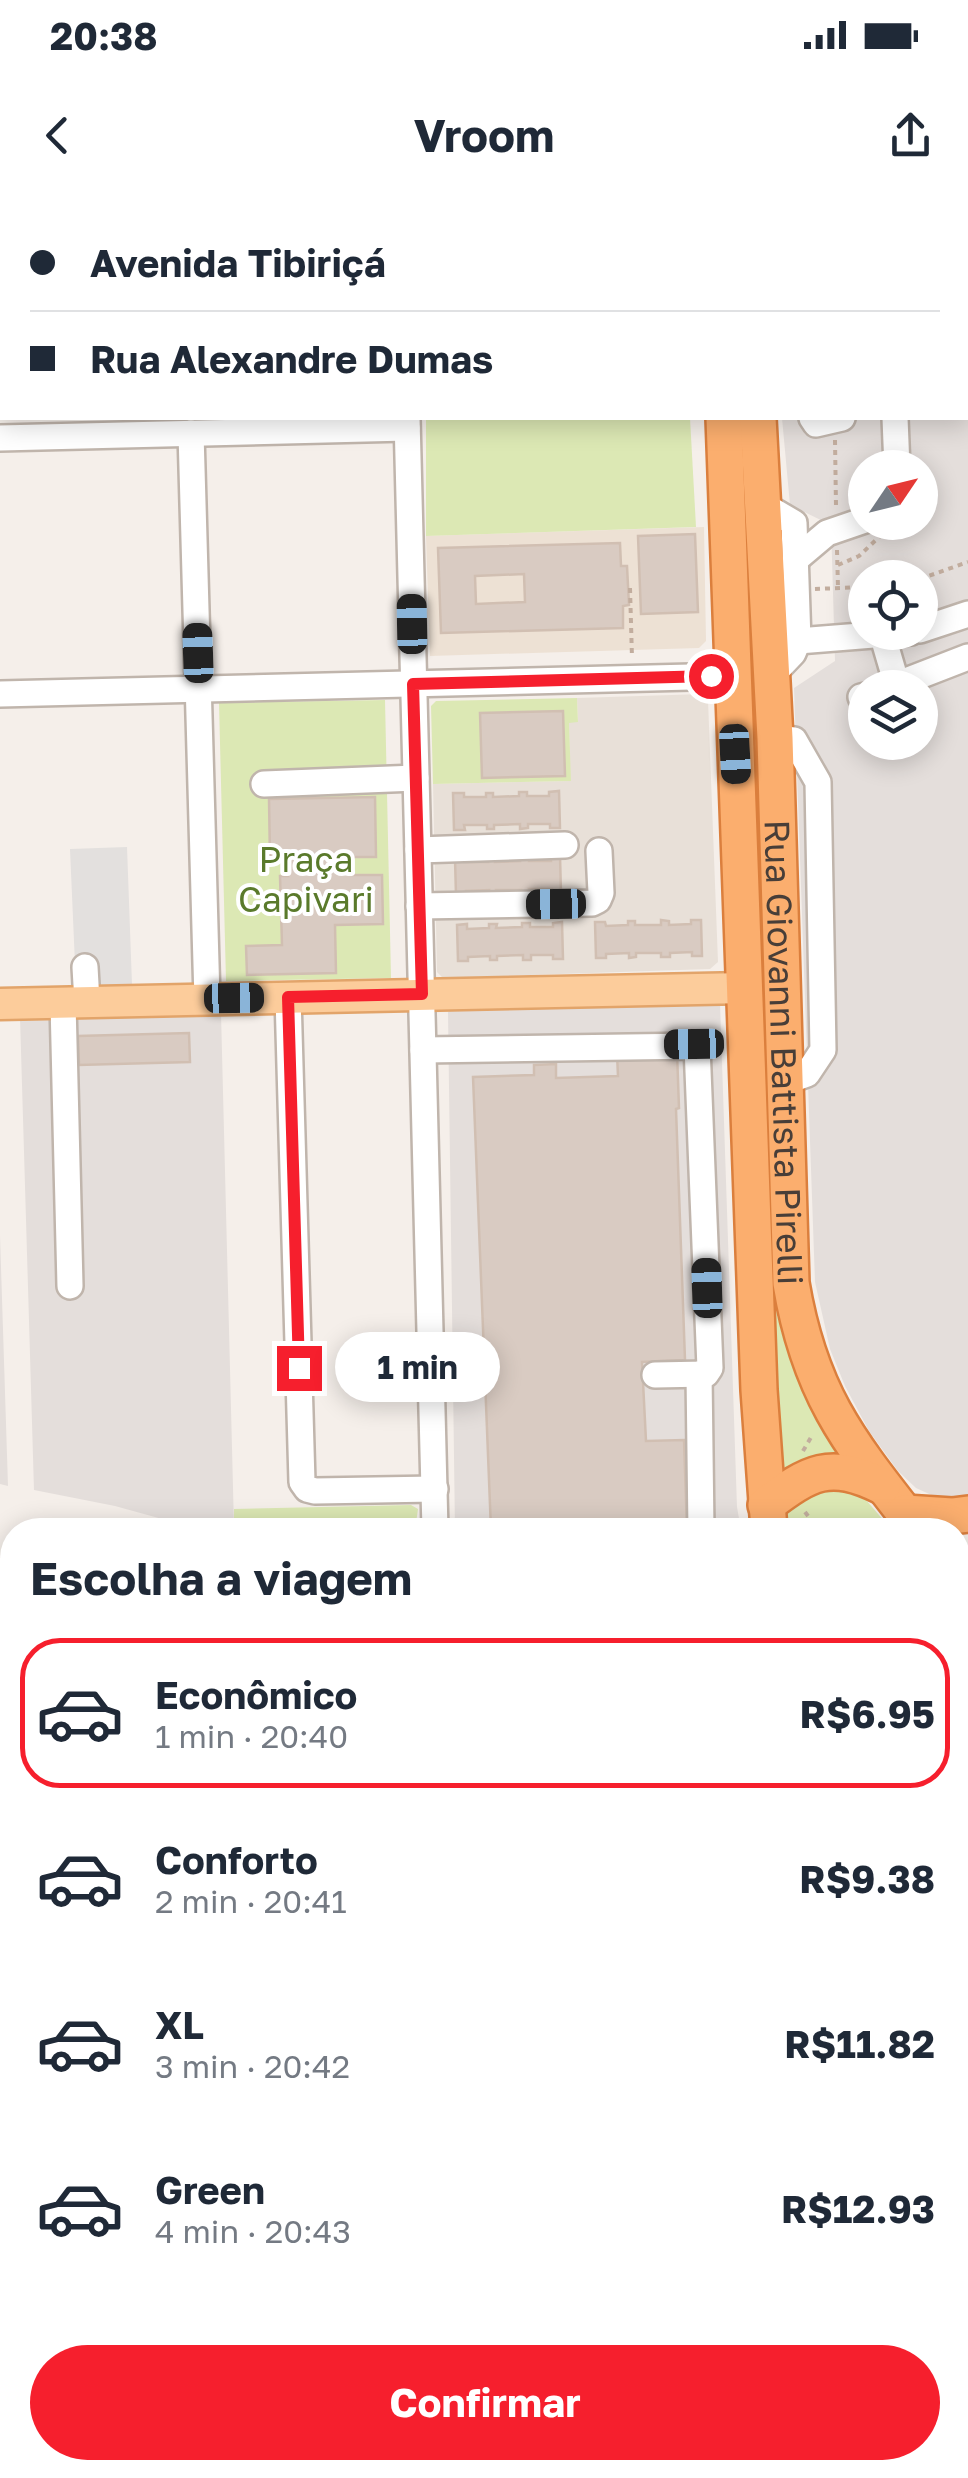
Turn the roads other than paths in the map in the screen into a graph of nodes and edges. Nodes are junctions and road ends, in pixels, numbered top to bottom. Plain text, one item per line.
1 (724, 420) edge
2 (758, 420) edge
3 (895, 420) edge
4 (407, 422) edge
5 (191, 433) junction
6 (0, 438) edge
7 (896, 450) edge
8 (780, 515) junction
9 (848, 526) edge
10 (832, 532) junction
11 (795, 560) junction
12 (968, 614) edge
13 (938, 624) edge
14 (848, 638) edge
15 (798, 640) junction
16 (968, 656) edge
17 (933, 670) edge
18 (772, 674) junction
19 (732, 676) junction
20 (413, 684) junction
21 (199, 689) junction
22 (0, 694) edge
23 (416, 778) junction
24 (264, 784) dead end
25 (565, 846) dead end
26 (418, 850) junction
27 (599, 851) dead end
28 (419, 906) junction
29 (85, 967) dead end
30 (745, 988) junction
31 (422, 994) junction
32 (288, 997) junction
33 (207, 999) junction
34 (75, 1002) junction
35 (0, 1004) edge
36 (423, 1050) junction
37 (70, 1286) dead end
38 (654, 1374) dead end
39 (700, 1374) junction
40 (882, 1486) junction
41 (435, 1489) junction
42 (968, 1514) edge
43 (767, 1517) edge
44 (435, 1518) edge
45 (701, 1518) edge
46 (908, 1518) edge
47 (938, 1518) edge

1 - 19 highway, Rua Giovanni Battista Pirelli
2 - 8 highway, Rua Giovanni Battista Pirelli
3 - 7 street
4 - 5 street
4 - 20 street
5 - 6 street
5 - 21 street
8 - 10 street
8 - 11 street
8 - 18 highway, Rua Giovanni Battista Pirelli
9 - 10 street
10 - 11 street
11 - 15 street
12 - 13 street
14 - 15 street
15 - 18 street
16 - 17 street
18 - 40 highway, Rua Giovanni Battista Pirelli
19 - 20 street
19 - 30 highway, Rua Giovanni Battista Pirelli
20 - 21 street
20 - 23 street
21 - 22 street
21 - 33 street
23 - 24 street
23 - 26 street
25 - 26 street
26 - 28 street
27 - 28 street
28 - 31 street
29 - 34 street
30 - 31 main road
30 - 43 highway, Rua Giovanni Battista Pirelli
31 - 32 main road
31 - 36 street
32 - 33 main road
32 - 41 street
33 - 34 main road
34 - 35 main road
34 - 37 street
36 - 39 street
36 - 41 street
38 - 39 street
39 - 45 street
40 - 43 highway
40 - 46 highway, Rua Giovanni Battista Pirelli
41 - 44 street
42 - 47 highway

